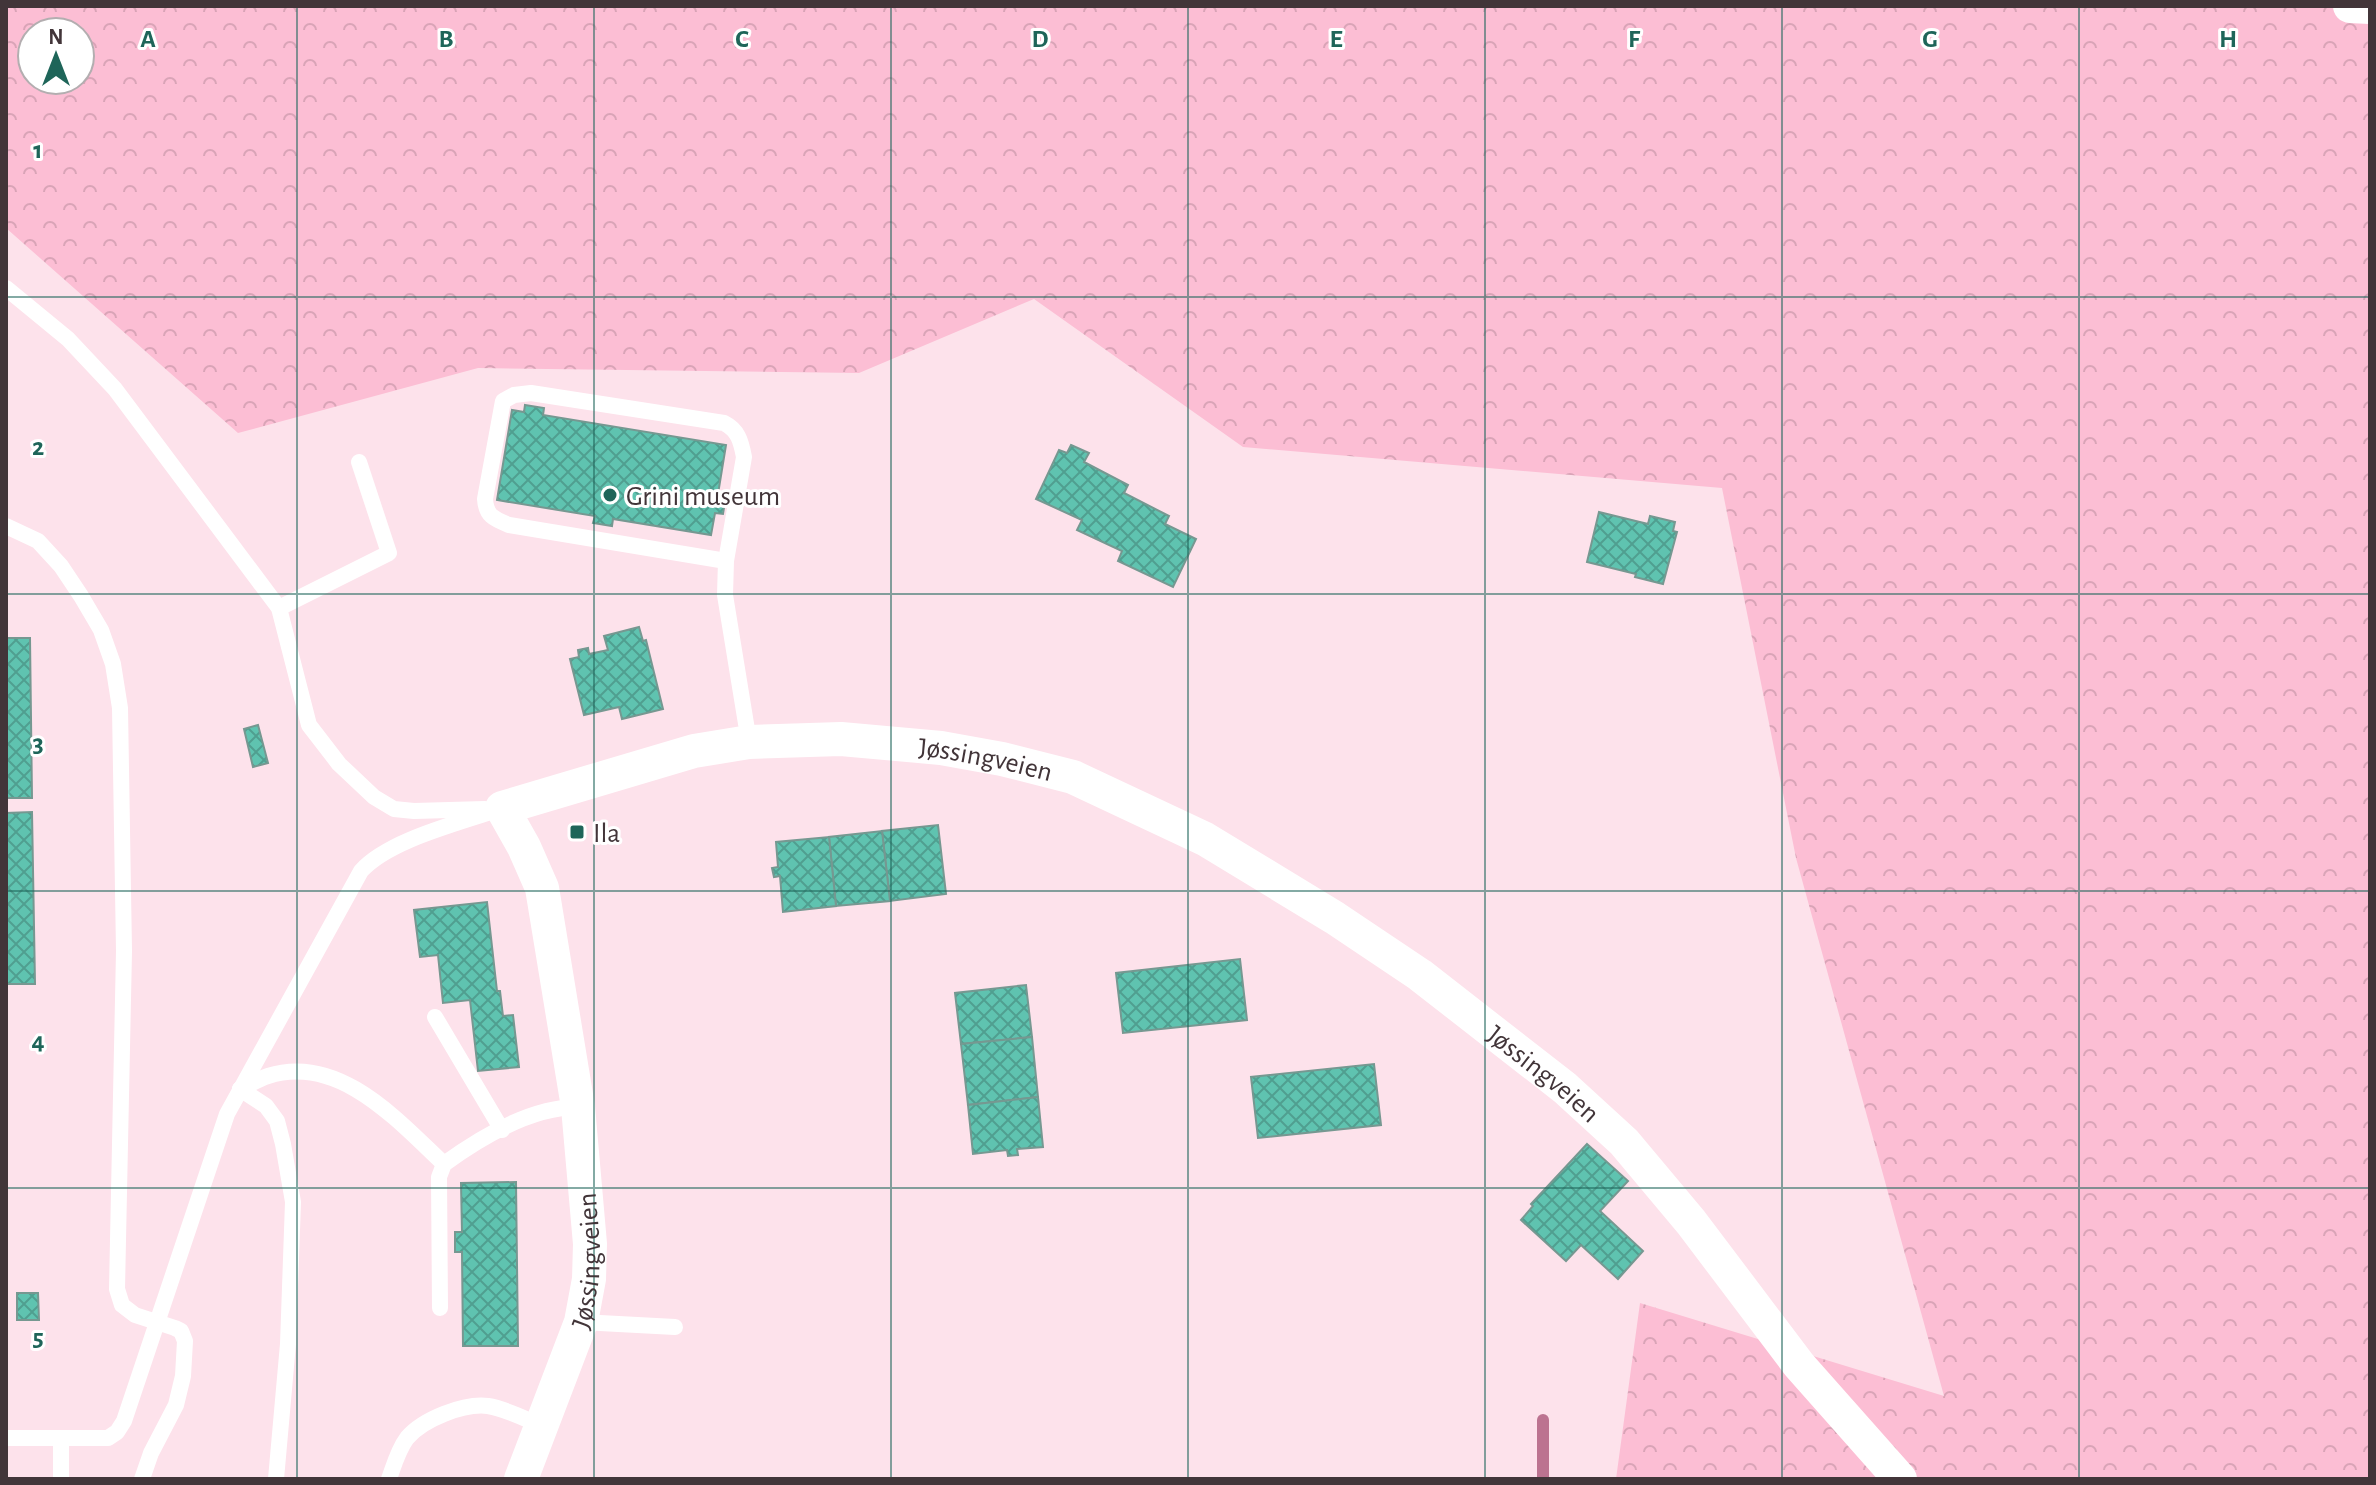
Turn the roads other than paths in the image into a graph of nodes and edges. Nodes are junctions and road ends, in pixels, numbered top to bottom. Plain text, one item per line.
1 (2350, 6) edge
2 (2370, 7) edge
3 (6, 288) edge
4 (359, 462) dead end
5 (6, 526) edge
6 (726, 561) junction
7 (279, 608) junction
8 (749, 742) junction
9 (502, 808) junction
10 (435, 1017) dead end
11 (240, 1089) junction
12 (578, 1107) junction
13 (502, 1130) junction
14 (444, 1164) junction
15 (440, 1308) dead end
16 (156, 1322) junction
17 (581, 1322) junction
18 (675, 1327) dead end
19 (542, 1426) junction
20 (6, 1438) edge
21 (61, 1438) junction
22 (61, 1479) edge
23 (142, 1479) edge
24 (276, 1479) edge
25 (389, 1479) edge
26 (521, 1479) edge
27 (1900, 1479) edge

1 - 2 street
3 - 7 lane
4 - 7 lane
5 - 16 lane
6 - 6 lane
6 - 8 lane
7 - 9 lane
8 - 9 street, Jøssingveien
8 - 27 street, Jøssingveien
9 - 11 lane
9 - 12 street, Jøssingveien
10 - 13 lane
11 - 14 lane
11 - 16 lane
11 - 24 lane
12 - 13 lane
12 - 17 street, Jøssingveien
13 - 14 lane
14 - 15 lane
16 - 21 lane
16 - 23 lane
17 - 18 lane
17 - 19 street, Jøssingveien
19 - 25 lane
19 - 26 street, Jøssingveien
20 - 21 lane
21 - 22 lane

